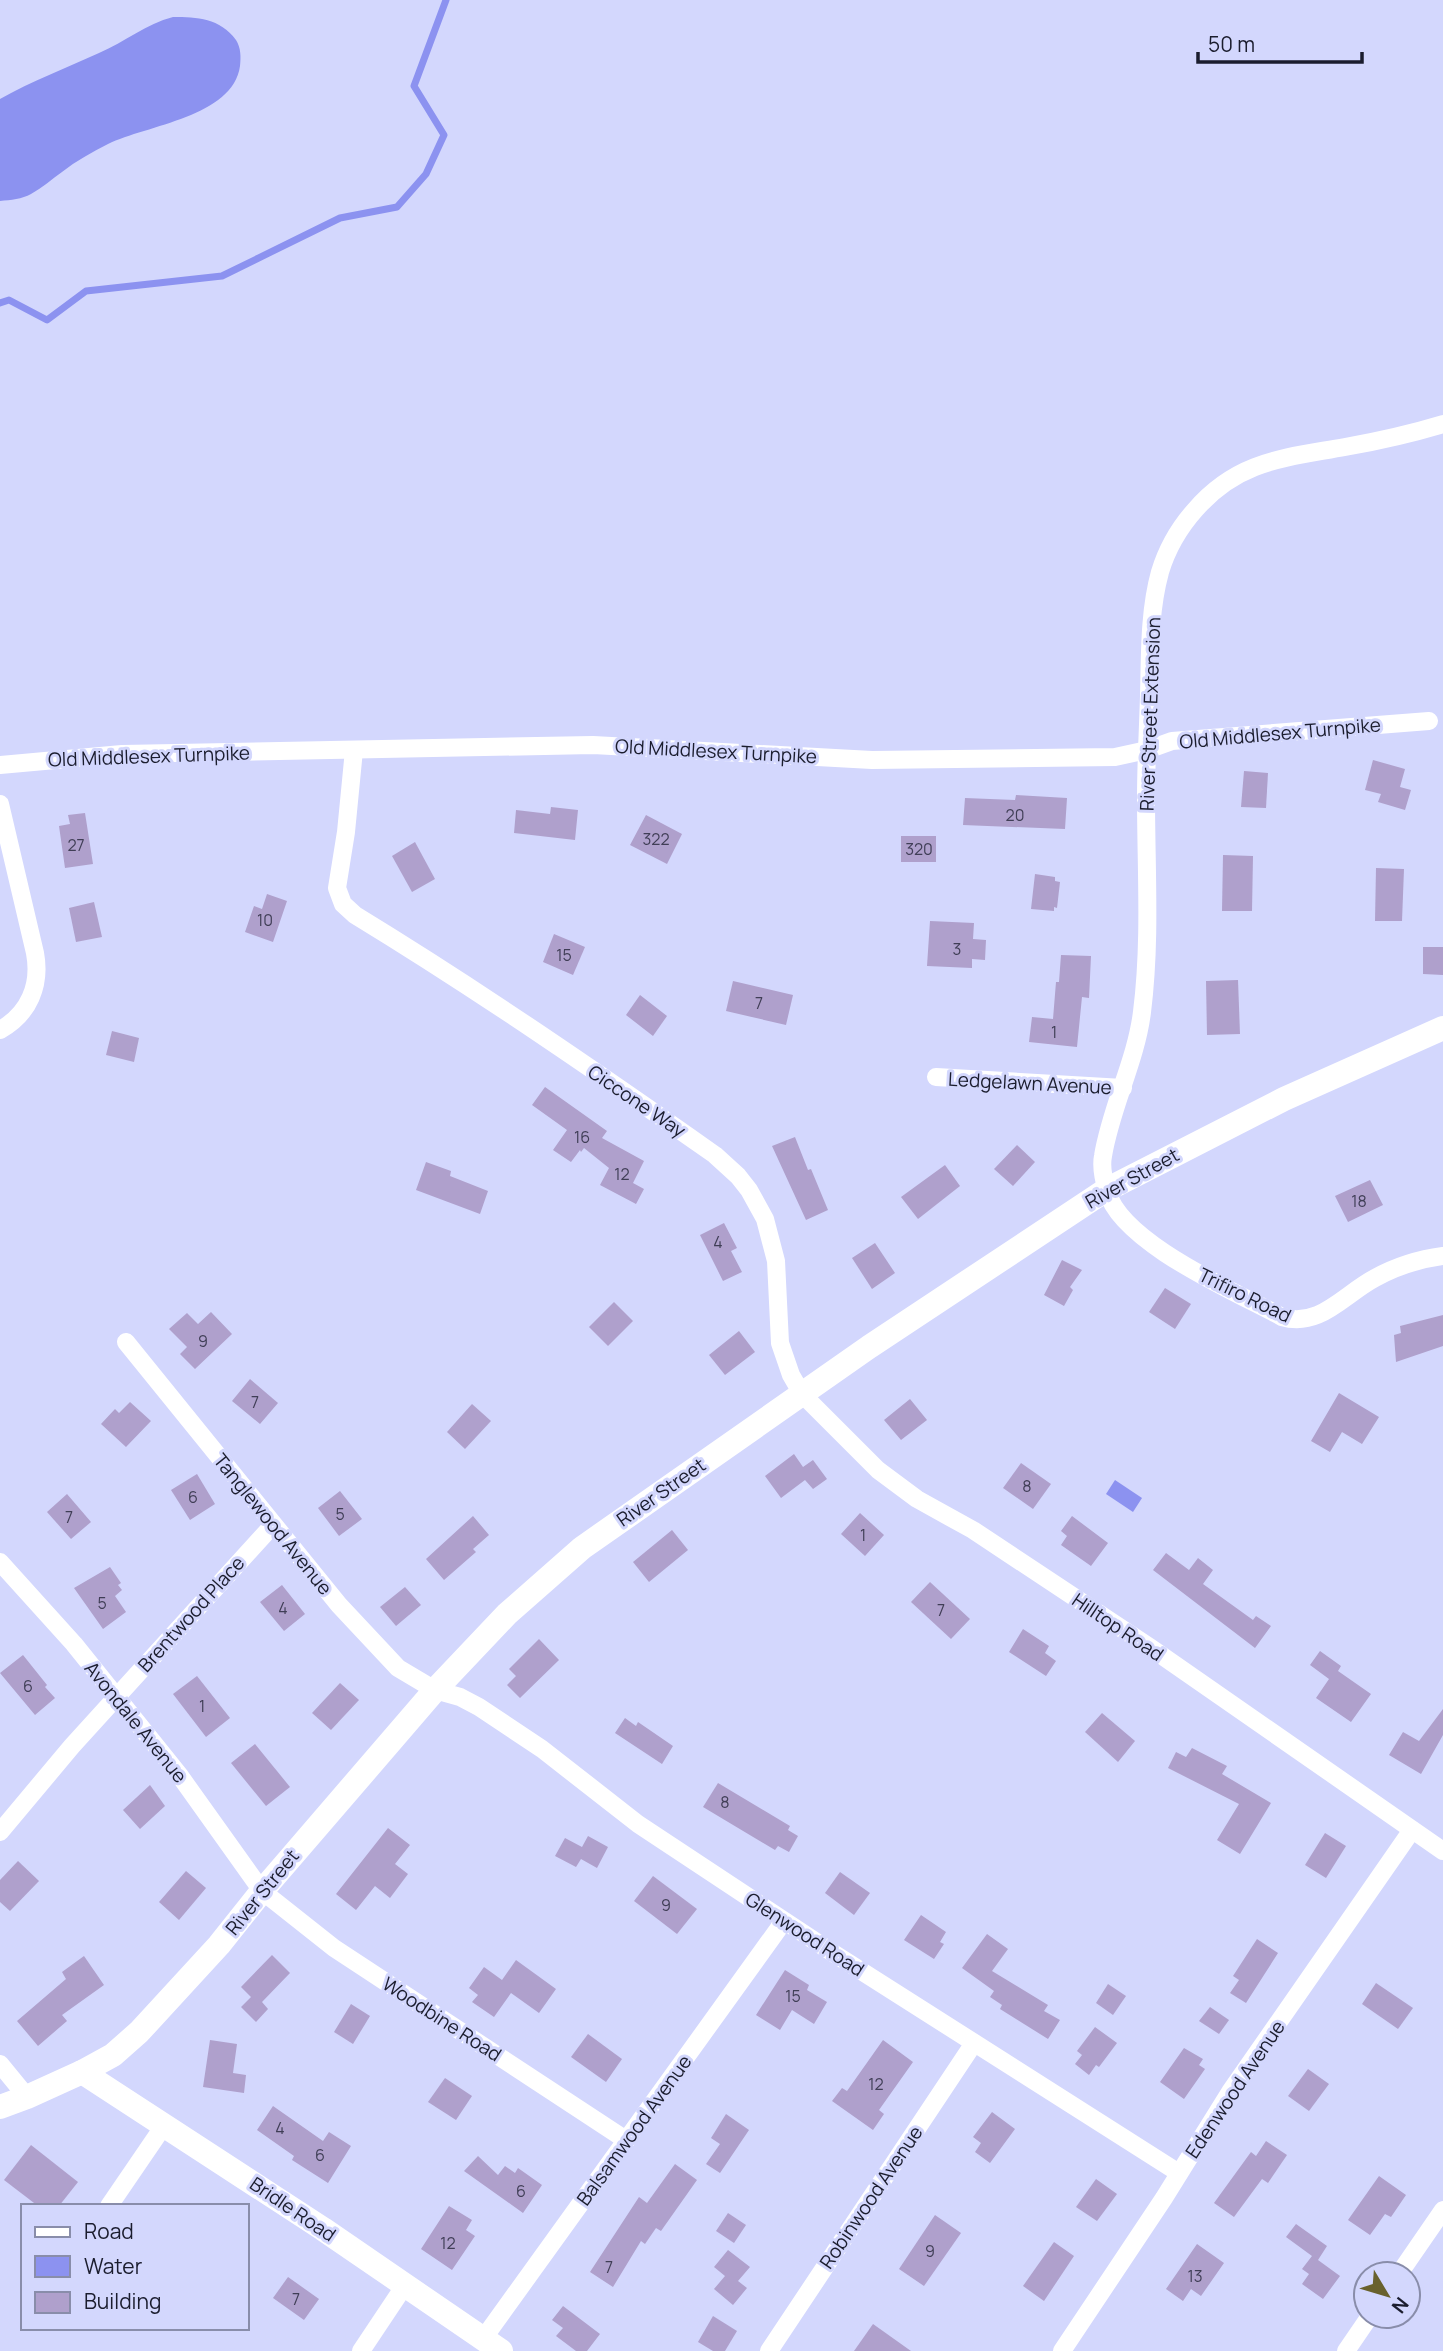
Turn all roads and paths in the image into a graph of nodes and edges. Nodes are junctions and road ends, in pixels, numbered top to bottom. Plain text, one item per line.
1 (1443, 424) edge
2 (1429, 721) dead end
3 (354, 750) junction
4 (1147, 750) junction
5 (0, 765) edge
6 (0, 804) edge
7 (1443, 1028) edge
8 (0, 1030) edge
9 (936, 1077) dead end
10 (1123, 1088) junction
11 (1106, 1190) junction
12 (1443, 1256) edge
13 (126, 1342) dead end
14 (803, 1394) junction
15 (273, 1525) junction
16 (0, 1562) edge
17 (435, 1690) junction
18 (116, 1697) junction
19 (1412, 1830) junction
20 (0, 1832) edge
21 (1443, 1851) edge
22 (262, 1891) junction
23 (784, 1921) junction
24 (974, 2043) junction
25 (0, 2064) edge
26 (82, 2072) junction
27 (27, 2097) junction
28 (0, 2107) edge
29 (165, 2124) junction
30 (626, 2140) junction
31 (1179, 2173) junction
32 (110, 2204) edge
33 (1443, 2210) edge
34 (1409, 2260) edge
35 (405, 2285) junction
36 (1360, 2330) edge
37 (492, 2345) edge
38 (361, 2351) edge
39 (769, 2351) edge
40 (1062, 2351) edge
41 (1346, 2351) edge

1 - 4 street, River Street Extension
2 - 4 street, Old Middlesex Turnpike
3 - 4 street, Old Middlesex Turnpike
3 - 5 street, Old Middlesex Turnpike
3 - 14 street, Ciccone Way
4 - 10 street, River Street Extension
6 - 8 street
7 - 11 main road, River Street
9 - 10 street, Ledgelawn Avenue
10 - 11 street, River Street Extension
11 - 12 street, Trifiro Road
11 - 14 main road, River Street
13 - 15 street, Tanglewood Avenue
14 - 17 main road, River Street
14 - 19 street, Hilltop Road
15 - 17 street, Tanglewood Avenue
15 - 18 street, Brentwood Place
16 - 18 street, Avondale Avenue
17 - 22 main road, River Street
17 - 23 street, Glenwood Road
18 - 20 street, Brentwood Place
18 - 22 street, Avondale Avenue
19 - 21 street, Hilltop Road
19 - 31 street, Edenwood Avenue
22 - 26 main road, River Street
22 - 30 street, Woodbine Road
23 - 24 street, Glenwood Road
23 - 30 street, Balsamwood Avenue
24 - 31 street, Glenwood Road
24 - 39 street, Robinwood Avenue
25 - 27 street
26 - 27 main road, River Street
26 - 29 main road, Bridle Road
27 - 28 main road, River Street
29 - 32 street
29 - 35 main road, Bridle Road
30 - 37 street, Balsamwood Avenue
31 - 40 street, Edenwood Avenue
33 - 34 street
35 - 37 main road, Bridle Road
35 - 38 street
36 - 41 street

